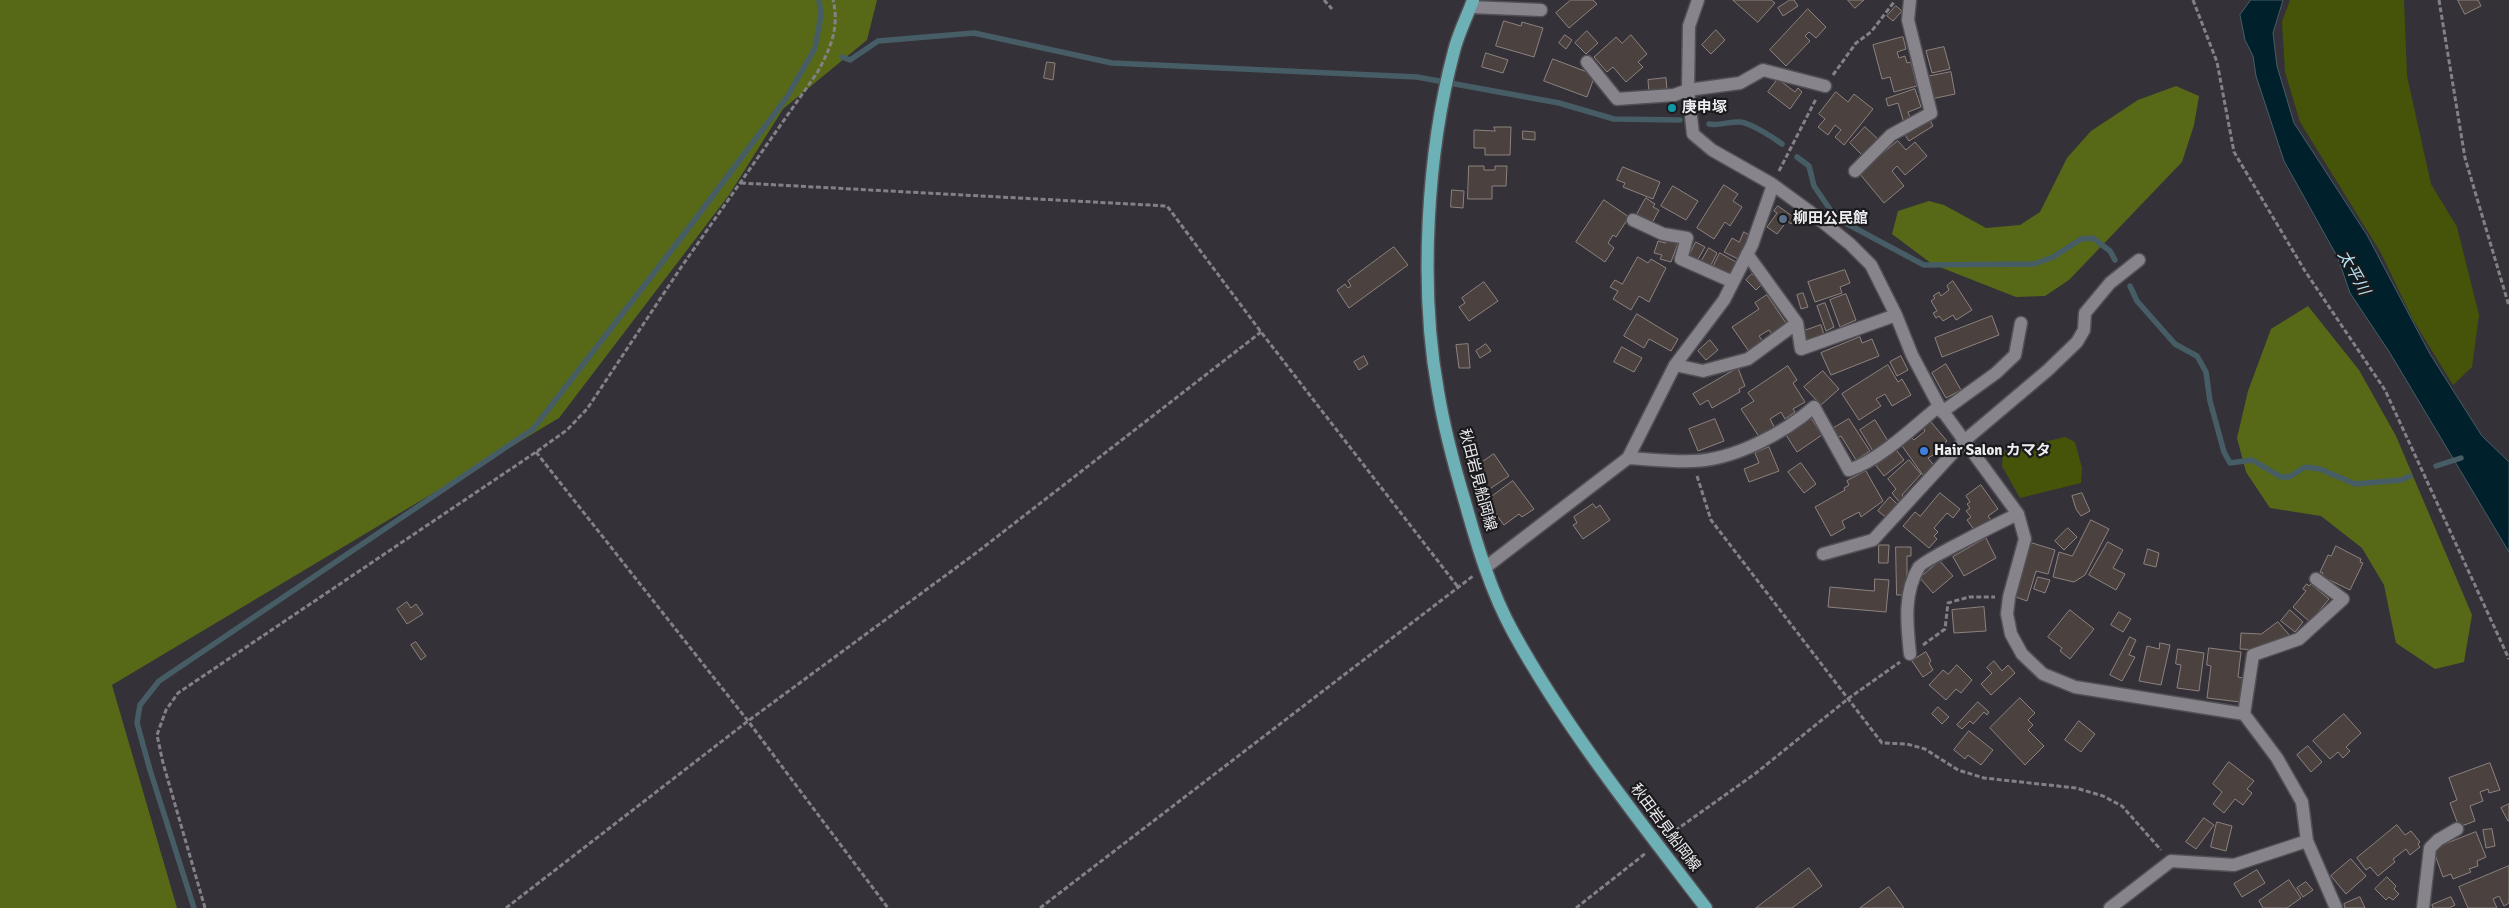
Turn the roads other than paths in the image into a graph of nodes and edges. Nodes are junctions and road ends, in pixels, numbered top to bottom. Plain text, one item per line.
1 (1698, 0) edge
2 (1910, 0) edge
3 (1472, 3) edge
4 (1541, 10) dead end
5 (1587, 62) dead end
6 (1825, 86) road end
7 (1688, 90) junction
8 (1855, 171) dead end
9 (1774, 182) junction
10 (1633, 220) dead end
11 (1747, 254) junction
12 (2138, 260) dead end
13 (1733, 282) junction
14 (1896, 315) junction
15 (1797, 323) junction
16 (2021, 323) dead end
17 (1675, 365) junction
18 (1941, 409) junction
19 (1964, 441) junction
20 (1628, 458) junction
21 (2018, 514) junction
22 (1823, 554) dead end
23 (1486, 568) junction
24 (2316, 579) dead end
25 (1910, 654) road end
26 (2244, 714) junction
27 (2457, 829) dead end
28 (2307, 842) junction
29 (1706, 908) edge
30 (2110, 908) edge
31 (2336, 908) edge
32 (2423, 908) edge

1 - 7 street
2 - 8 street
3 - 4 street
3 - 23 main road, 秋田岩見船岡線
5 - 7 street
6 - 7 street
7 - 9 street
9 - 11 street
9 - 14 street
10 - 13 street
11 - 13 street
11 - 15 street
12 - 19 street
13 - 17 street
14 - 15 street
14 - 18 street
15 - 17 street
16 - 18 street
17 - 20 street
18 - 19 street
18 - 20 street
19 - 21 street
19 - 22 street
20 - 23 street
21 - 25 street
21 - 26 street
23 - 29 main road, 秋田岩見船岡線
24 - 26 street
26 - 28 street
27 - 32 street
28 - 30 street
28 - 31 street

